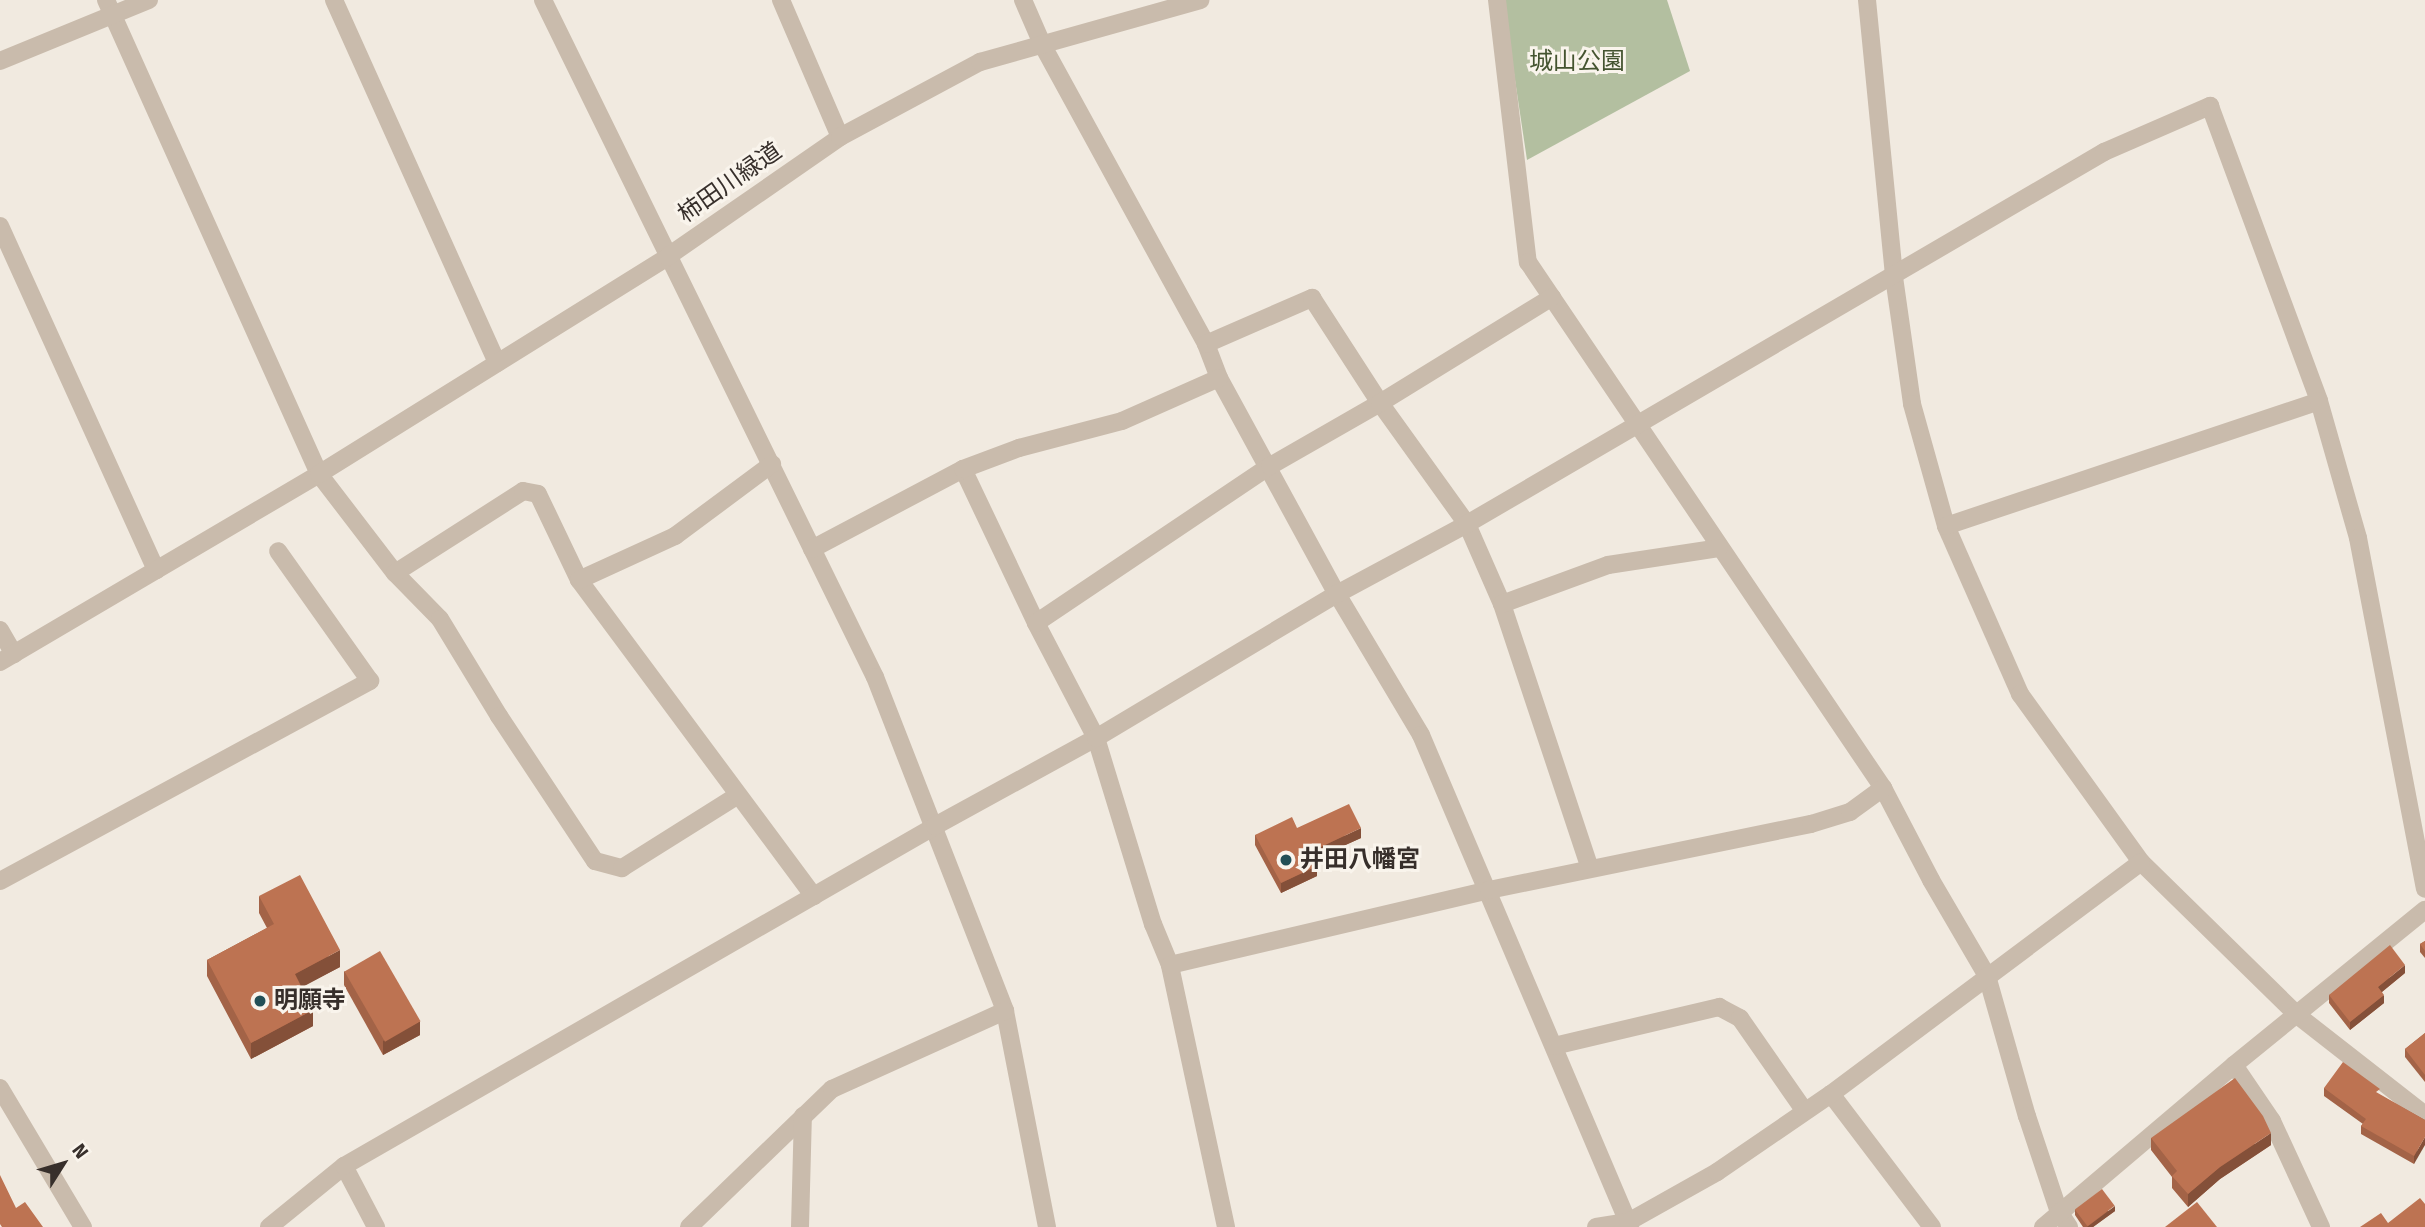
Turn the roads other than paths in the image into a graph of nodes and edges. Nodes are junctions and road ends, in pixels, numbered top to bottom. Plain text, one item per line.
1 (149, 0) edge
2 (334, 0) edge
3 (543, 0) edge
4 (781, 0) edge
5 (1023, 0) edge
6 (1200, 0) edge
7 (1497, 0) edge
8 (1867, 0) edge
9 (109, 8) edge
10 (1043, 46) junction
11 (0, 61) edge
12 (840, 137) junction
13 (0, 226) edge
14 (667, 257) junction
15 (1894, 277) junction
16 (1552, 298) junction
17 (1206, 344) junction
18 (497, 363) junction
19 (1219, 378) junction
20 (2319, 401) junction
21 (1380, 403) junction
22 (1636, 424) junction
23 (772, 464) junction
24 (1270, 466) junction
25 (963, 469) junction
26 (319, 474) junction
27 (1467, 524) junction
28 (1946, 526) junction
29 (1719, 548) junction
30 (812, 549) junction
31 (278, 551) dead end
32 (156, 570) junction
33 (395, 573) junction
34 (579, 580) junction
35 (1337, 594) junction
36 (1502, 604) junction
37 (1036, 623) junction
38 (0, 630) edge
39 (7, 658) edge
40 (1096, 738) junction
41 (1883, 788) junction
42 (737, 796) junction
43 (935, 826) junction
44 (2141, 862) junction
45 (1590, 868) junction
46 (0, 881) edge
47 (2425, 889) edge
48 (1489, 890) junction
49 (814, 896) junction
50 (2425, 910) edge
51 (1170, 965) junction
52 (1987, 976) junction
53 (1005, 1011) junction
54 (2297, 1015) junction
55 (1554, 1046) junction
56 (2234, 1065) junction
57 (0, 1088) edge
58 (1831, 1094) junction
59 (1804, 1110) junction
60 (6, 1112) edge
61 (2425, 1115) edge
62 (803, 1116) junction
63 (344, 1166) junction
64 (2064, 1220) edge
65 (1629, 1224) edge
66 (83, 1227) edge
67 (270, 1227) edge
68 (376, 1227) edge
69 (689, 1227) edge
70 (800, 1227) edge
71 (1048, 1227) edge
72 (1226, 1227) edge
73 (1596, 1227) edge
74 (1932, 1227) edge
75 (2043, 1227) edge
76 (2321, 1227) edge

1 - 9 street
2 - 18 street
3 - 14 street
4 - 12 street
5 - 10 street
6 - 10 street, 柿田川緑道
7 - 16 street
8 - 15 street
9 - 11 street
9 - 26 street
10 - 12 street, 柿田川緑道
10 - 17 street
12 - 14 street, 柿田川緑道
13 - 32 street
14 - 18 street, 柿田川緑道
14 - 23 street
15 - 20 street
15 - 22 street
15 - 28 street
16 - 21 street
16 - 22 street
17 - 19 street
17 - 21 street
18 - 26 street, 柿田川緑道
19 - 24 street
19 - 25 street
20 - 28 street
20 - 47 street
21 - 24 street
21 - 27 street
22 - 27 street
22 - 29 street
23 - 30 street
23 - 34 street
24 - 35 street
24 - 37 street
25 - 30 street
25 - 37 street
26 - 32 street, 柿田川緑道
26 - 33 street
27 - 35 street
27 - 36 street
28 - 44 street
29 - 36 street
29 - 41 street
30 - 43 street
31 - 46 street
32 - 39 street
33 - 34 street
33 - 42 street
34 - 42 street
35 - 40 street
35 - 48 street
36 - 45 street
37 - 40 street
38 - 39 street
40 - 43 street
40 - 51 street
41 - 45 street
41 - 52 street
42 - 49 street
43 - 49 street
43 - 53 street
44 - 52 street
44 - 54 street
45 - 48 street
48 - 51 street
48 - 55 street
49 - 63 street
50 - 54 street
51 - 72 street
52 - 58 street
52 - 64 street
53 - 62 street
53 - 71 street
54 - 56 street
54 - 61 street
55 - 59 street
55 - 65 street
56 - 64 street
56 - 76 street
57 - 60 street
58 - 59 street
58 - 74 street
59 - 65 street
60 - 66 street
62 - 69 street
62 - 70 street
63 - 67 street
63 - 68 street
64 - 75 street
65 - 73 street

